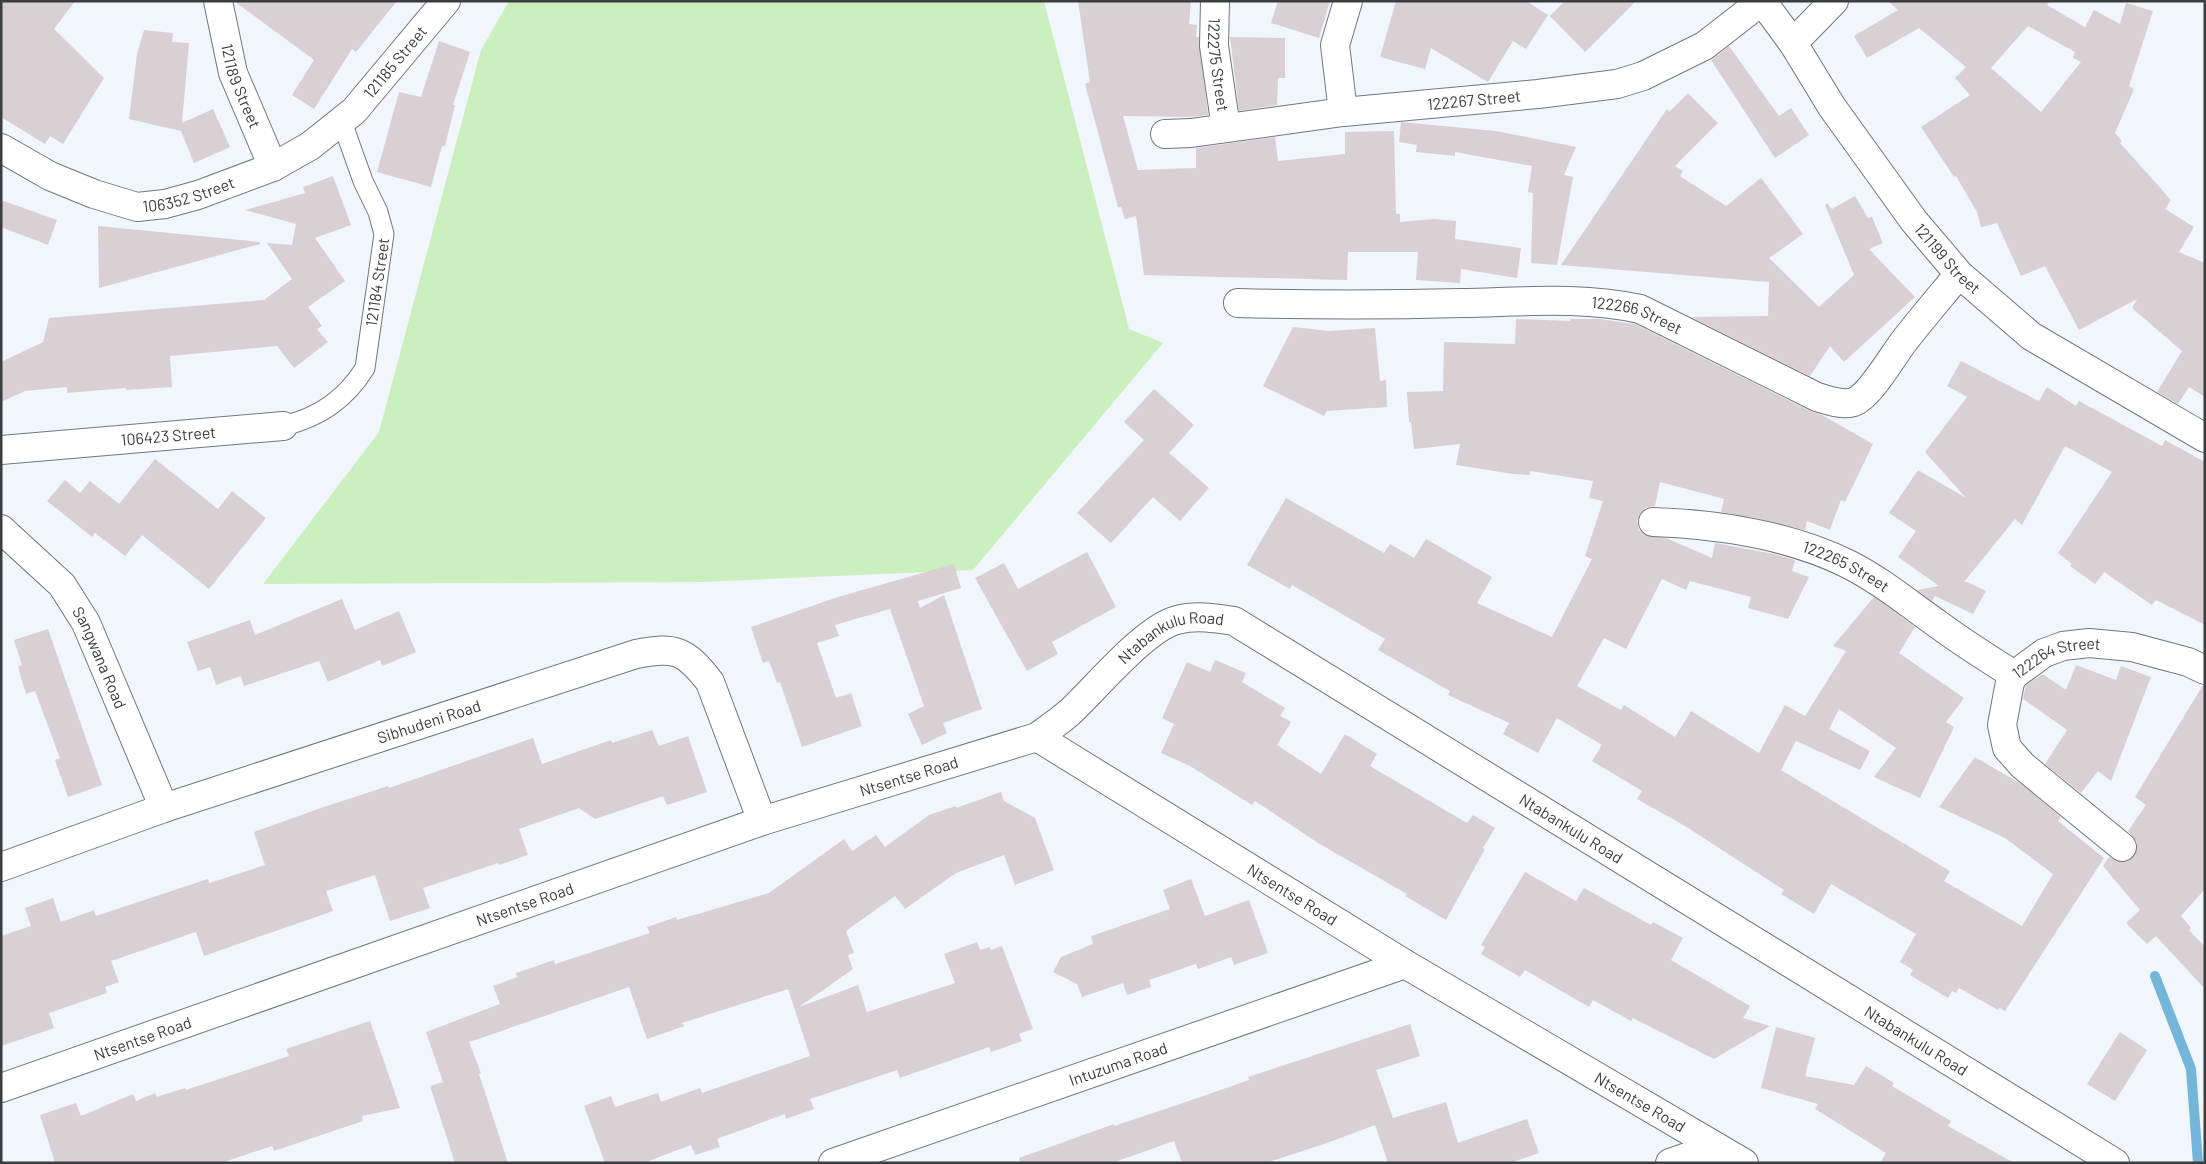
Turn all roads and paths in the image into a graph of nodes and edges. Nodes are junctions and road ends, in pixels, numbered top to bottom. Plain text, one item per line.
1 (218, 1) edge
2 (446, 1) edge
3 (1216, 1) edge
4 (1348, 1) edge
5 (1762, 1) edge
6 (1834, 1) edge
7 (1793, 42) junction
8 (1343, 112) junction
9 (342, 122) junction
10 (1226, 128) junction
11 (1165, 134) dead end
12 (1, 148) edge
13 (273, 167) junction
14 (1959, 274) junction
15 (1238, 303) dead end
16 (331, 406) joint
17 (283, 426) joint
18 (2205, 438) edge
19 (1, 450) edge
20 (1653, 522) dead end
21 (1, 529) edge
22 (2205, 670) edge
23 (2014, 675) junction
24 (1037, 737) junction
25 (164, 808) junction
26 (762, 821) junction
27 (2122, 847) dead end
28 (1, 867) edge
29 (1405, 964) junction
30 (1, 1088) edge
31 (1716, 1147) junction
32 (833, 1163) edge
33 (1670, 1163) edge
34 (1744, 1163) edge
35 (2115, 1163) edge

1 - 13 street, 121189 Street
2 - 9 street, 121185 Street
3 - 10 street, 122275 Street
4 - 8 street
5 - 7 street, 121199 Street
5 - 8 street, 122267 Street
6 - 7 street
7 - 14 street, 121199 Street
8 - 10 street, 122267 Street
9 - 13 street, 106352 Street
9 - 16 lane, 121184 Street
10 - 11 street, 122267 Street
12 - 13 street, 106352 Street
14 - 15 street, 122266 Street
14 - 18 street, 121199 Street
16 - 17 lane, 106423 Street
17 - 19 street, 106423 Street
20 - 23 street, 122265 Street
21 - 25 street, Sangwana Road
22 - 23 street, 122264 Street
23 - 27 street, 122264 Street
24 - 26 street, Ntsentse Road
24 - 29 street, Ntsentse Road
24 - 35 street, Ntabankulu Road
25 - 26 street, Sibhudeni Road
25 - 28 street, Sibhudeni Road
26 - 30 street, Ntsentse Road
29 - 31 street, Ntsentse Road
29 - 32 street, Intuzuma Road
31 - 33 street
31 - 34 street, Ntsentse Road

